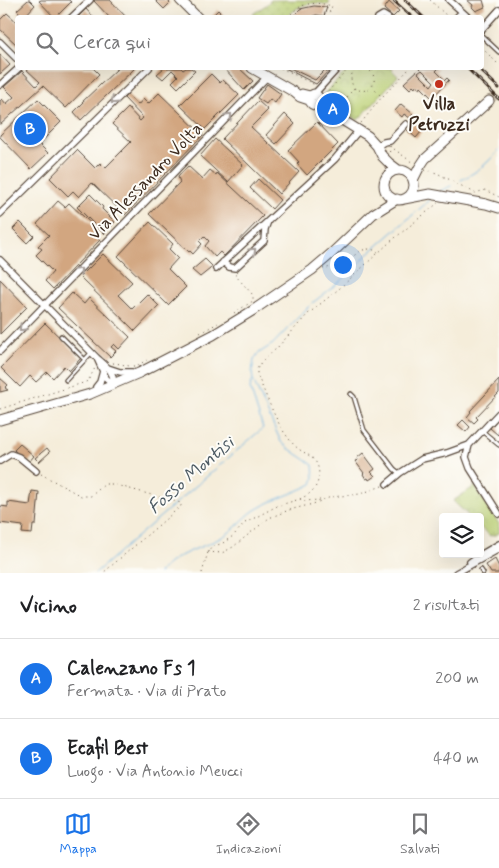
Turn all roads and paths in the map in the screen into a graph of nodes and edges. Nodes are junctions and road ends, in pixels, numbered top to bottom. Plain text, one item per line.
1 (90, 0) edge
2 (180, 0) edge
3 (430, 0) edge
4 (449, 0) edge
5 (499, 10) edge
6 (74, 15) edge
7 (195, 15) edge
8 (290, 15) edge
9 (328, 15) edge
10 (446, 15) edge
11 (466, 15) edge
12 (484, 26) edge
13 (484, 38) edge
14 (0, 42) edge
15 (484, 50) edge
16 (499, 52) edge
17 (15, 57) edge
18 (499, 65) edge
19 (17, 70) edge
20 (147, 70) edge
21 (255, 70) edge
22 (283, 70) edge
23 (336, 70) edge
24 (347, 70) edge
25 (408, 70) edge
26 (354, 71) edge
27 (372, 71) edge
28 (267, 77) junction
29 (0, 86) edge
30 (372, 86) junction
31 (354, 88) junction
32 (315, 97) junction
33 (382, 97) junction
34 (489, 102) tunnel mouth
35 (333, 111) junction
36 (406, 124) dead end
37 (359, 127) junction
38 (377, 146) junction
39 (382, 156) junction
40 (425, 159) junction
41 (391, 160) dead end
42 (413, 162) dead end
43 (401, 170) junction
44 (423, 170) dead end
45 (414, 181) junction
46 (384, 184) junction
47 (436, 196) junction
48 (499, 198) edge
49 (400, 199) junction
50 (499, 208) edge
51 (0, 214) edge
52 (372, 214) junction
53 (269, 219) junction
54 (257, 231) junction
55 (265, 234) junction
56 (379, 252) junction
57 (0, 260) edge
58 (223, 262) junction
59 (216, 269) dead end
60 (242, 269) dead end
61 (312, 270) junction
62 (45, 306) junction
63 (233, 314) dead end
64 (219, 323) dead end
65 (196, 335) dead end
66 (61, 336) dead end
67 (0, 351) edge
68 (91, 352) junction
69 (84, 360) junction
70 (152, 362) junction
71 (97, 366) dead end
72 (107, 368) junction
73 (132, 372) junction
74 (66, 380) dead end
75 (112, 382) junction
76 (96, 387) junction
77 (351, 394) dead end
78 (69, 399) junction
79 (0, 409) edge
80 (499, 413) edge
81 (0, 420) edge
82 (482, 431) junction
83 (471, 442) junction
84 (499, 445) edge
85 (0, 461) edge
86 (36, 471) joint
87 (400, 473) junction
88 (387, 484) joint
89 (300, 499) junction
90 (321, 500) junction
91 (499, 514) edge
92 (499, 544) edge
93 (499, 548) edge
94 (208, 552) junction
95 (467, 566) junction
96 (103, 573) edge
97 (202, 573) edge
98 (456, 573) edge

1 - 6 street
2 - 7 main road
3 - 10 path
4 - 11 street
5 - 12 street
8 - 9 path
13 - 16 lane
14 - 17 street
15 - 18 path
19 - 29 street
20 -> 51 street
21 - 28 main road
22 - 32 path
23 - 32 street
24 - 32 path
25 - 33 path
26 - 31 path
27 - 30 path
28 - 32 main road
62 -> 28 street, Via Alessandro Volta
30 - 31 path
30 - 33 path
31 - 35 path
32 - 35 main road
33 - 37 path
34 - 40 main road
35 - 37 main road
36 - 38 street
37 - 38 main road
37 - 53 street
38 - 39 main road
39 - 43 main road
39 - 46 main road
40 - 43 main road
40 - 45 main road
41 - 42 path
43 - 45 main road
43 - 46 main road
44 - 48 path
45 - 47 main road
45 - 49 main road
46 - 49 main road
46 - 52 main road
47 - 49 main road
47 - 50 main road
47 - 56 path
49 - 52 main road
52 - 61 main road
53 - 54 street
53 - 55 street
54 - 55 street
54 - 58 street
58 -> 55 street
56 - 61 path
56 - 89 path
57 - 62 street
58 - 59 street
60 - 63 path
61 - 70 main road
62 -> 67 street, Via Alessandro Volta
62 - 68 street
64 - 65 path
66 - 69 lane
68 - 69 lane
68 - 72 street
69 - 74 lane
70 - 72 path
70 - 73 main road
70 - 75 main road
71 - 79 path
72 - 73 street
72 - 75 street
72 - 76 street
73 - 75 main road
75 - 76 main road
75 - 78 main road
76 - 78 main road
77 - 87 lane
78 - 81 main road
80 - 82 street
82 - 83 street
82 - 84 lane
83 - 87 street
83 - 91 street
85 - 86 street
86 - 96 path
87 - 88 street
88 - 90 path
89 - 90 path
89 - 94 path
90 - 94 path
92 - 95 street
93 - 95 street
94 - 97 path
95 - 98 street

